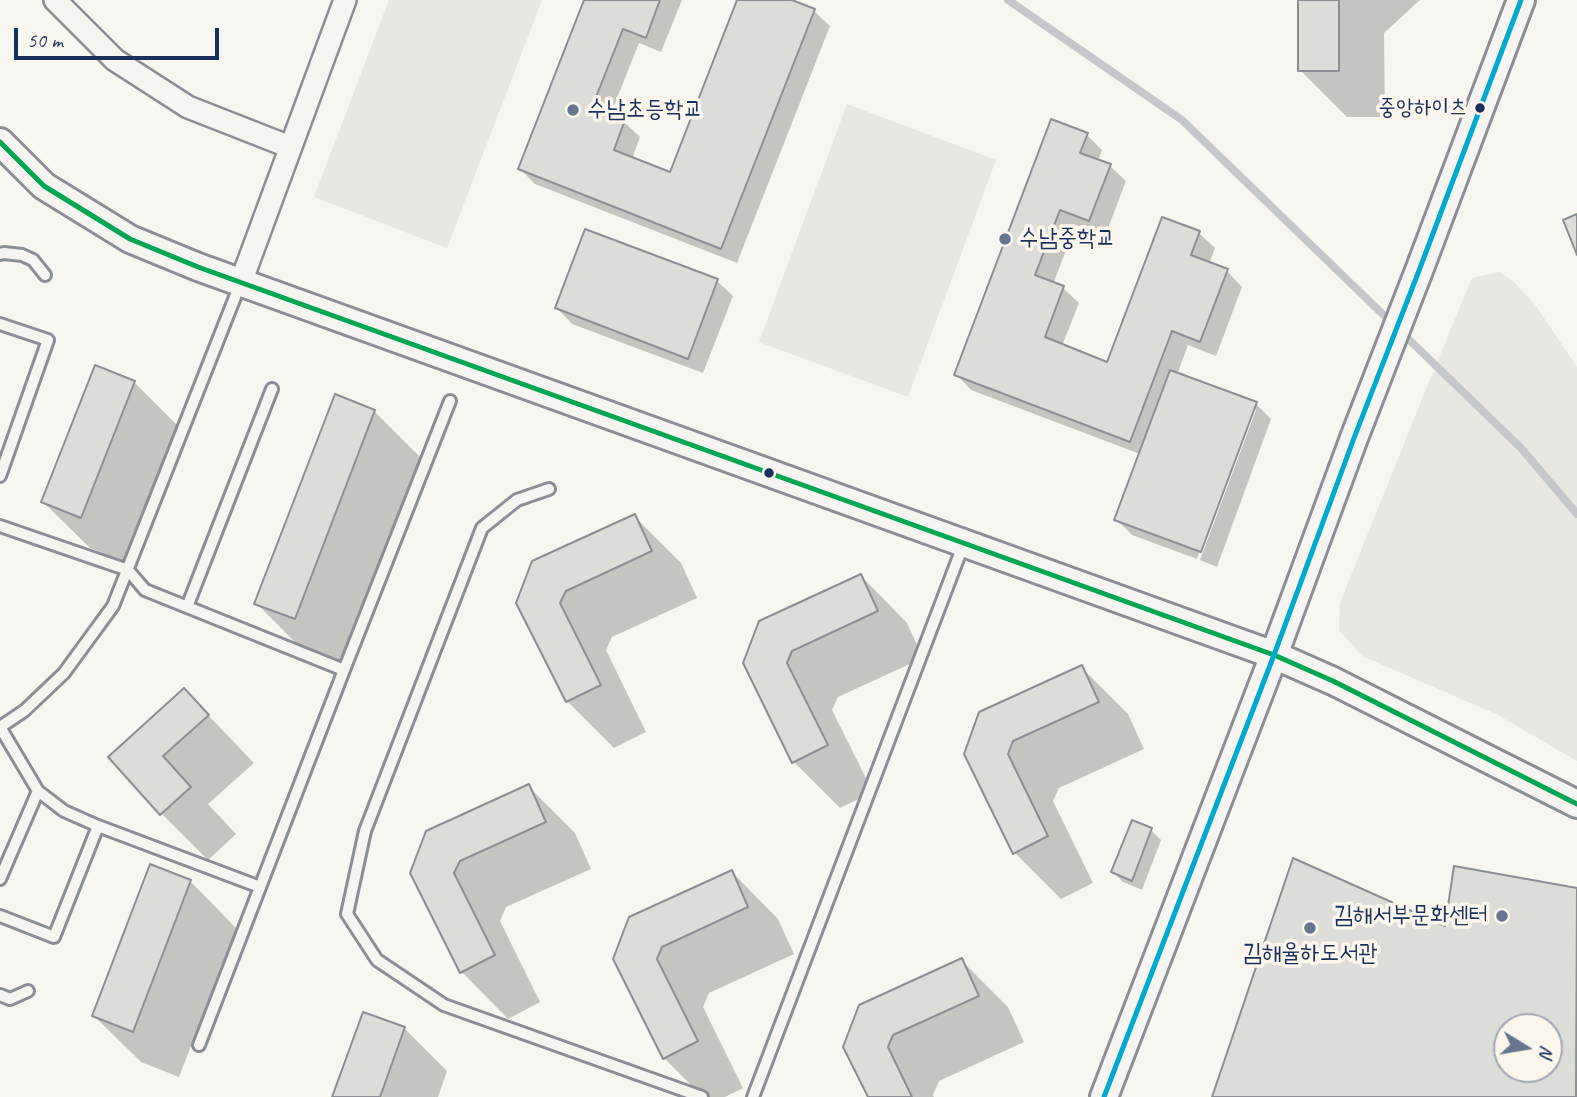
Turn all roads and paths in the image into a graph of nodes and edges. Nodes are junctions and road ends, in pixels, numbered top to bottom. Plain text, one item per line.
1 (55, 0) edge
2 (345, 0) edge
3 (1521, 0) edge
4 (0, 142) edge
5 (290, 147) junction
6 (0, 254) edge
7 (45, 275) dead end
8 (241, 282) junction
9 (0, 324) edge
10 (272, 389) dead end
11 (450, 401) dead end
12 (0, 473) edge
13 (549, 489) dead end
14 (0, 526) edge
15 (964, 543) junction
16 (128, 570) junction
17 (187, 607) junction
18 (1274, 655) junction
19 (344, 670) junction
20 (0, 727) edge
21 (38, 791) junction
22 (1577, 804) edge
23 (98, 826) junction
24 (0, 879) edge
25 (260, 887) junction
26 (0, 916) edge
27 (28, 991) dead end
28 (0, 995) edge
29 (199, 1045) dead end
30 (702, 1097) edge
31 (753, 1097) edge
32 (1104, 1097) edge

1 - 5 street
2 - 5 street
3 - 18 street
4 - 8 street
5 - 8 street
6 - 7 lane
8 - 15 street
8 - 16 lane
9 - 12 lane
10 - 17 lane
11 - 19 lane
13 - 30 lane
14 - 16 lane
15 - 18 street
15 - 31 lane
16 - 17 lane
16 - 20 lane
17 - 19 lane
18 - 22 street
18 - 32 street
19 - 25 lane
20 - 21 lane
21 - 23 lane
21 - 24 lane
23 - 25 lane
23 - 26 lane
25 - 29 lane
27 - 28 lane

